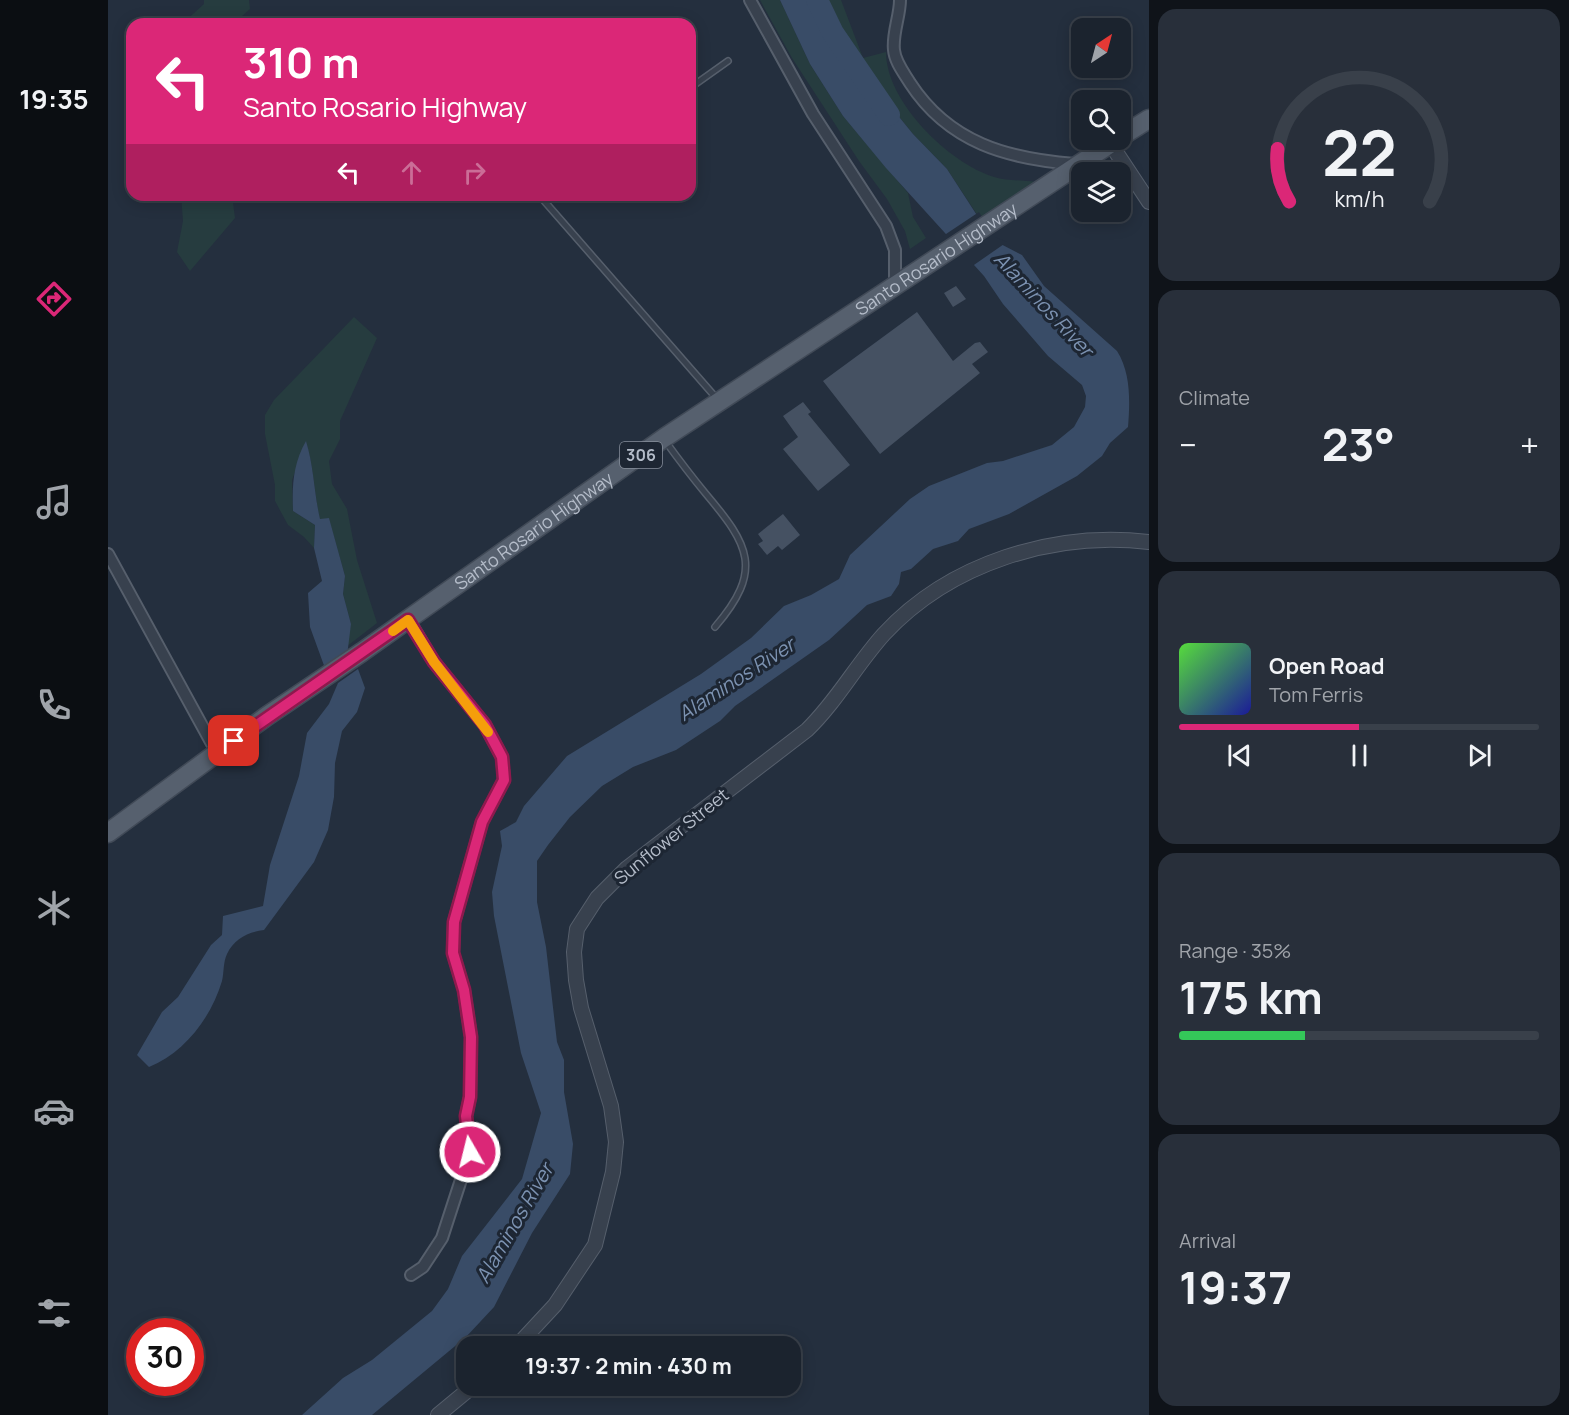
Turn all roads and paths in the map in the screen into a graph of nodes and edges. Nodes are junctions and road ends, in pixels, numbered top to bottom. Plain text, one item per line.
1 (750, 0) edge
2 (900, 0) edge
3 (728, 62) dead end
4 (696, 84) edge
5 (1149, 119) edge
6 (1131, 130) edge
7 (1100, 150) edge
8 (1121, 150) edge
9 (1080, 162) edge
10 (1071, 165) edge
11 (1071, 168) edge
12 (544, 201) edge
13 (1149, 202) edge
14 (895, 284) junction
15 (719, 401) junction
16 (664, 438) junction
17 (1149, 542) edge
18 (108, 554) edge
19 (408, 620) junction
20 (715, 627) dead end
21 (217, 753) junction
22 (108, 833) edge
23 (411, 1275) dead end
24 (526, 1336) edge
25 (461, 1396) edge
26 (438, 1415) edge

1 - 14 street
2 - 10 street
3 - 4 lane
5 - 6 main road, Santo Rosario Highway / 306
7 - 9 main road, Santo Rosario Highway / 306
8 - 13 street
11 - 14 main road, Santo Rosario Highway / 306
12 - 15 lane
14 - 15 main road, Santo Rosario Highway / 306
15 - 16 main road, Santo Rosario Highway / 306
16 - 19 main road, Santo Rosario Highway / 306
16 - 20 lane
17 - 24 street, Sunflower Street
18 - 21 street
19 - 21 main road, Santo Rosario Highway / 306
19 - 23 street
21 - 22 main road, Santo Rosario Highway / 306
25 - 26 street

